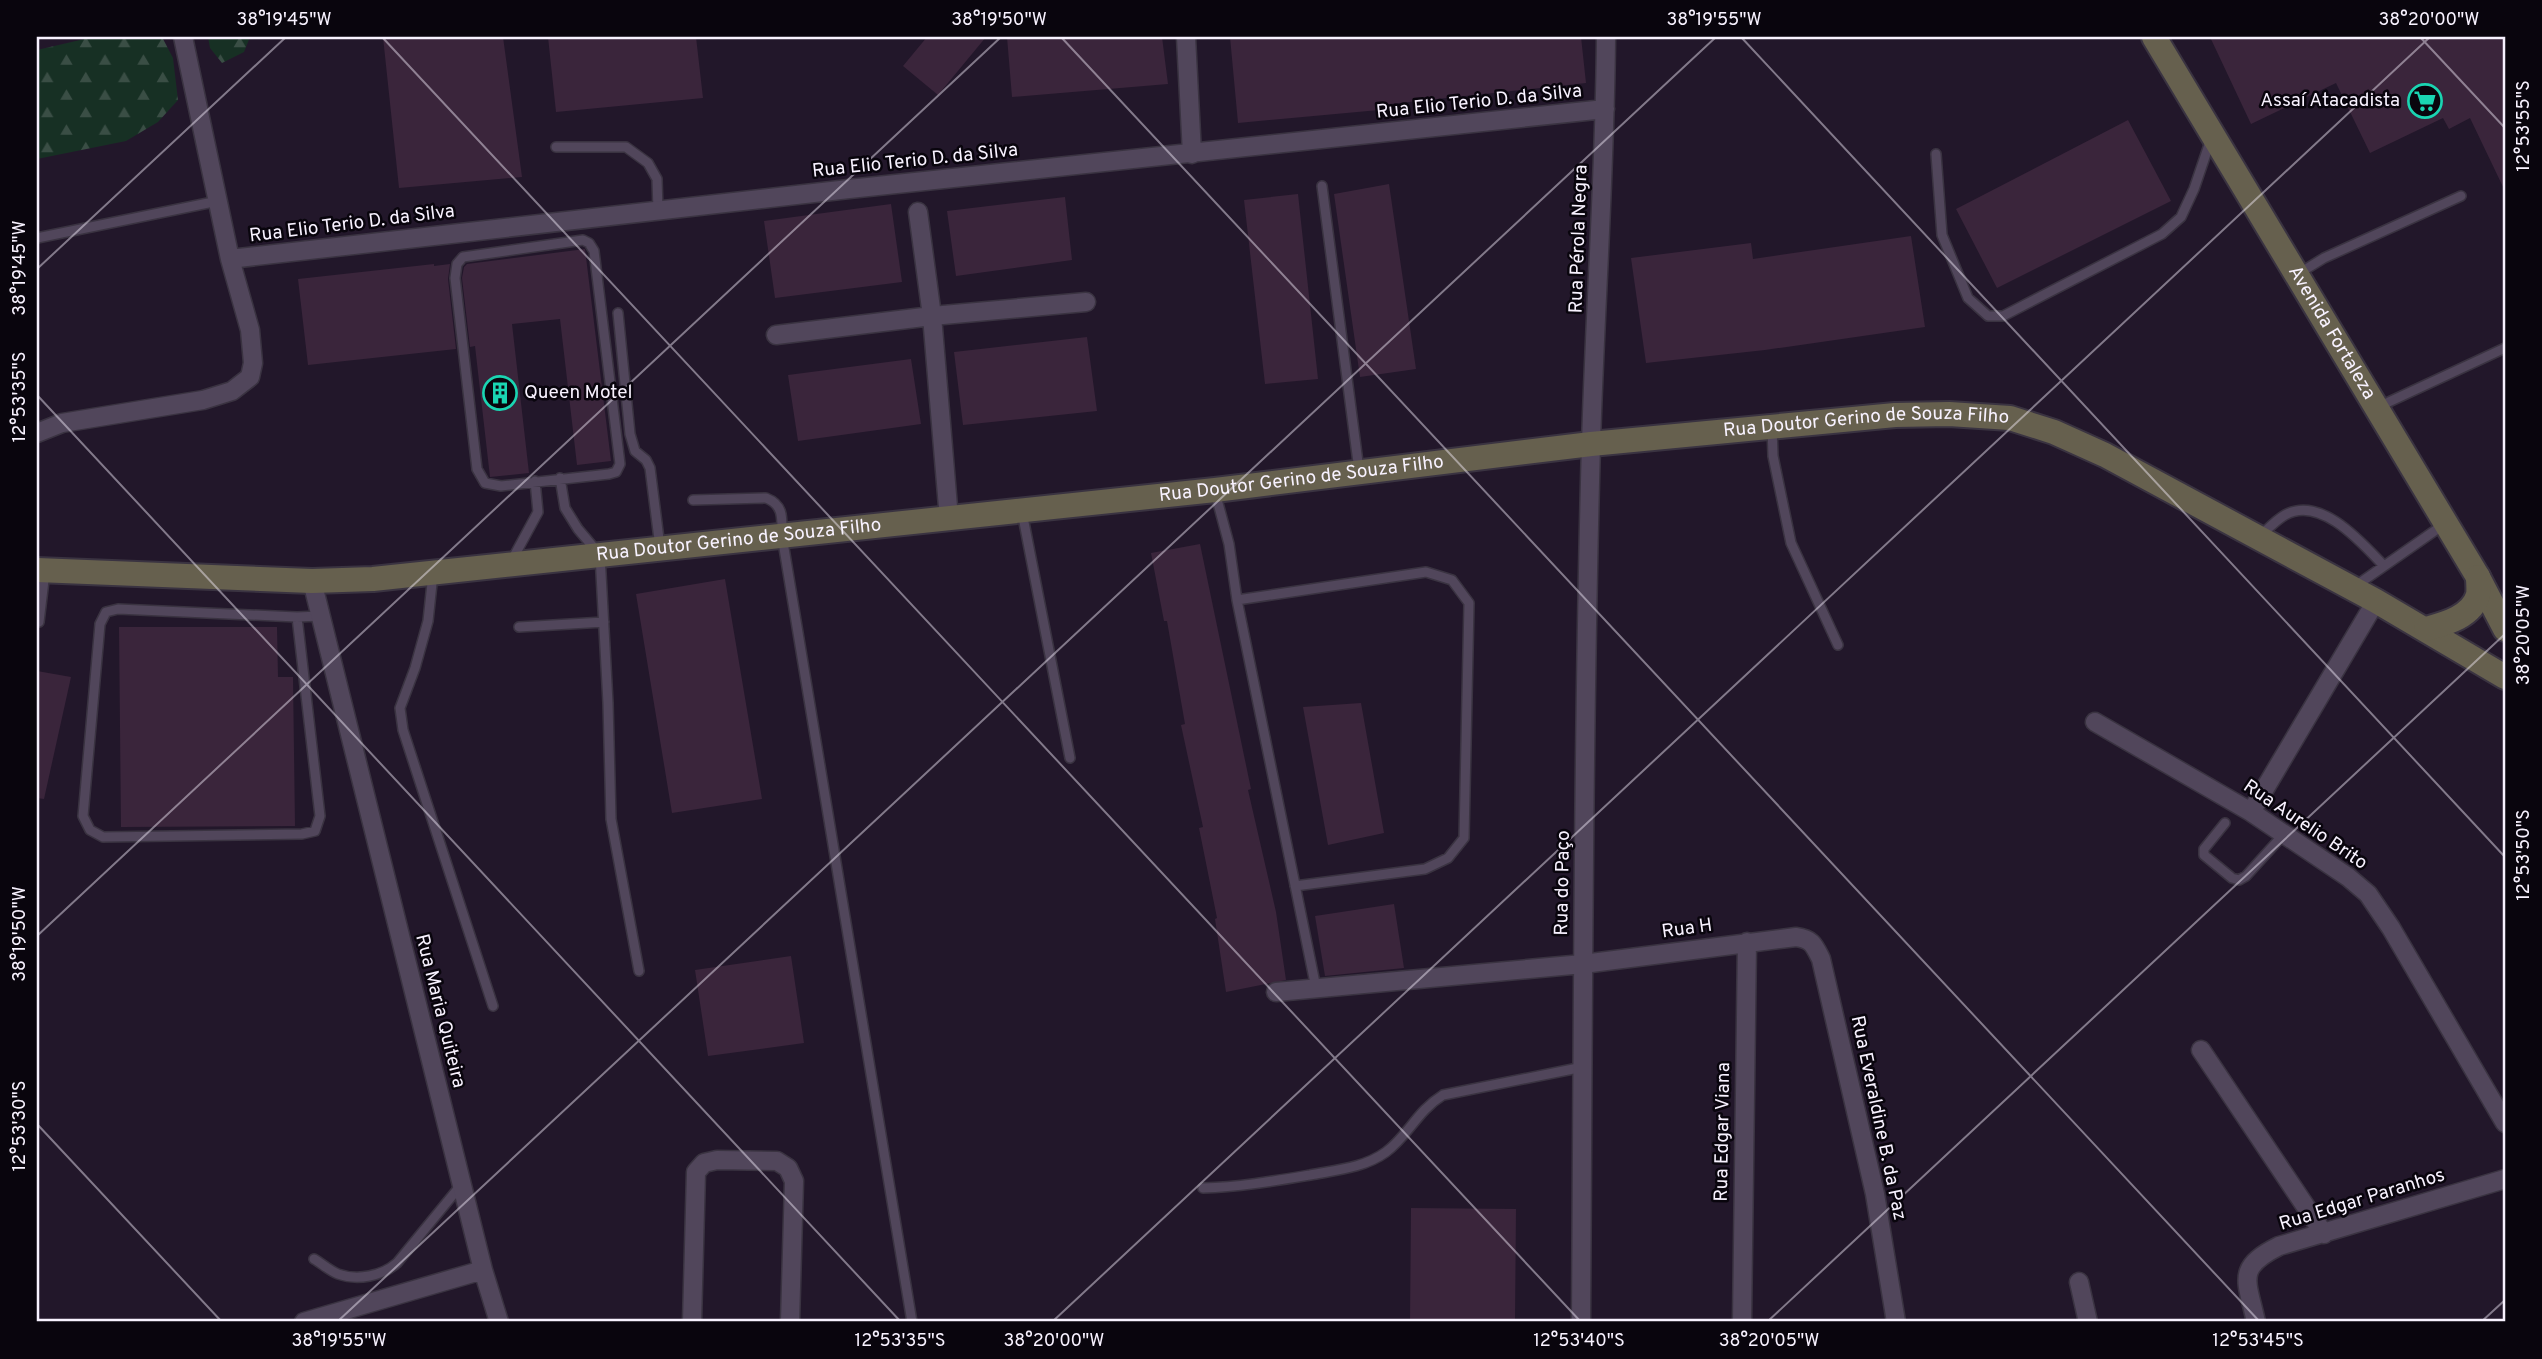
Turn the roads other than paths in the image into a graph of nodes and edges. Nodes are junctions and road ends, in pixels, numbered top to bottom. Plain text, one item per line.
1 (183, 37) edge
2 (1186, 37) edge
3 (1606, 37) edge
4 (2154, 37) edge
5 (1605, 110) junction
6 (2212, 134) junction
7 (556, 147) dead end
8 (1192, 154) junction
9 (1936, 154) dead end
10 (1322, 186) dead end
11 (2461, 196) dead end
12 (218, 201) junction
13 (658, 210) junction
14 (918, 212) dead end
15 (37, 238) edge
16 (230, 259) junction
17 (2297, 275) junction
18 (1086, 302) dead end
19 (618, 313) dead end
20 (932, 316) junction
21 (776, 335) dead end
22 (2505, 348) edge
23 (2376, 408) junction
24 (1772, 427) junction
25 (37, 433) edge
26 (1591, 444) junction
27 (1360, 472) junction
28 (560, 478) junction
29 (535, 481) junction
30 (1215, 490) junction
31 (693, 500) dead end
32 (1022, 511) junction
33 (949, 519) junction
34 (2445, 523) junction
35 (782, 536) junction
36 (2258, 537) junction
37 (661, 548) junction
38 (600, 555) junction
39 (510, 564) junction
40 (2385, 566) junction
41 (41, 570) edge
42 (433, 573) junction
43 (2477, 577) junction
44 (312, 581) junction
45 (2352, 588) junction
46 (1237, 600) junction
47 (2376, 601) junction
48 (320, 616) junction
49 (297, 617) junction
50 (39, 622) dead end
51 (604, 622) junction
52 (519, 627) dead end
53 (2426, 629) junction
54 (2505, 629) edge
55 (1838, 645) dead end
56 (2505, 677) edge
57 (2095, 722) dead end
58 (1070, 758) dead end
59 (2251, 812) junction
60 (2225, 823) dead end
61 (2284, 834) junction
62 (1295, 886) junction
63 (1796, 937) joint
64 (1747, 942) junction
65 (1583, 964) junction
66 (639, 971) dead end
67 (1316, 988) junction
68 (1276, 992) dead end
69 (493, 1006) dead end
70 (2201, 1050) dead end
71 (1583, 1067) junction
72 (2505, 1123) edge
73 (2505, 1179) edge
74 (462, 1184) junction
75 (1203, 1188) dead end
76 (2324, 1234) junction
77 (314, 1259) dead end
78 (483, 1270) junction
79 (2079, 1282) dead end
80 (304, 1322) edge
81 (499, 1322) edge
82 (692, 1322) edge
83 (790, 1322) edge
84 (912, 1322) edge
85 (1581, 1322) edge
86 (1742, 1322) edge
87 (1896, 1322) edge
88 (2088, 1322) edge
89 (2256, 1322) edge

1 - 12 street
2 - 8 street
3 - 5 street, Rua Pérola Negra
4 - 6 main road, Avenida Fortaleza
5 - 8 street, Rua Elio Terio D. da Silva
5 - 26 street, Rua Pérola Negra
6 - 9 lane
6 - 17 main road, Avenida Fortaleza
7 - 13 lane
8 - 13 street, Rua Elio Terio D. da Silva
10 - 27 lane
11 - 17 lane
12 - 15 lane
12 - 16 street
13 - 16 street, Rua Elio Terio D. da Silva
14 - 20 street
16 - 25 street
17 - 23 main road, Avenida Fortaleza
18 - 20 street
19 - 37 lane
20 - 21 street
20 - 33 street
22 - 23 lane
23 - 34 main road, Avenida Fortaleza
24 - 26 main road, Rua Doutor Gerino de Souza Filho
24 - 36 main road, Rua Doutor Gerino de Souza Filho
24 - 55 lane
26 - 27 main road, Rua Doutor Gerino de Souza Filho
26 - 65 street, Rua do Paço
27 - 30 main road, Rua Doutor Gerino de Souza Filho
28 - 29 lane
28 - 29 lane
28 - 38 lane
29 - 39 lane
30 - 32 main road, Rua Doutor Gerino de Souza Filho
30 - 46 lane
31 - 35 lane
32 - 33 main road, Rua Doutor Gerino de Souza Filho
32 - 58 lane
33 - 35 main road, Rua Doutor Gerino de Souza Filho
34 - 40 lane
34 - 43 main road, Avenida Fortaleza
35 - 37 main road, Rua Doutor Gerino de Souza Filho
35 - 84 lane
36 - 40 lane
36 - 45 main road, Rua Doutor Gerino de Souza Filho
37 - 38 main road, Rua Doutor Gerino de Souza Filho
38 - 39 main road, Rua Doutor Gerino de Souza Filho
38 - 51 lane
39 - 42 main road, Rua Doutor Gerino de Souza Filho
40 - 45 lane
41 - 44 main road, Rua Doutor Gerino de Souza Filho
41 - 50 lane
42 - 44 main road, Rua Doutor Gerino de Souza Filho
42 - 69 lane
43 - 53 main road
43 - 54 main road, Avenida Fortaleza
44 - 48 street, Rua Maria Quiteira
45 - 47 main road, Rua Doutor Gerino de Souza Filho
46 - 62 lane
46 - 62 lane
47 - 53 main road, Rua Doutor Gerino de Souza Filho
47 - 59 street
48 - 49 lane
48 - 74 street, Rua Maria Quiteira
49 - 49 lane
51 - 52 lane
51 - 66 lane
53 - 56 main road, Rua Doutor Gerino de Souza Filho
57 - 59 street, Rua Aurelio Brito
59 - 61 street, Rua Aurelio Brito
60 - 61 lane
61 - 72 street, Rua Aurelio Brito
62 - 67 lane
63 - 64 street, Rua H
63 - 87 street, Rua Everaldine B. da Paz
64 - 65 street, Rua H
64 - 86 street, Rua Edgar Viana
65 - 67 street, Rua H
65 - 71 street, Rua do Paço
67 - 68 street, Rua H
70 - 76 street
71 - 75 lane
71 - 85 street, Rua do Paço
73 - 76 street, Rua Edgar Paranhos
74 - 77 lane
74 - 78 street, Rua Maria Quiteira
76 - 89 street, Rua Edgar Paranhos
78 - 80 street
78 - 81 street, Rua Maria Quiteira
79 - 88 street
82 - 83 street

